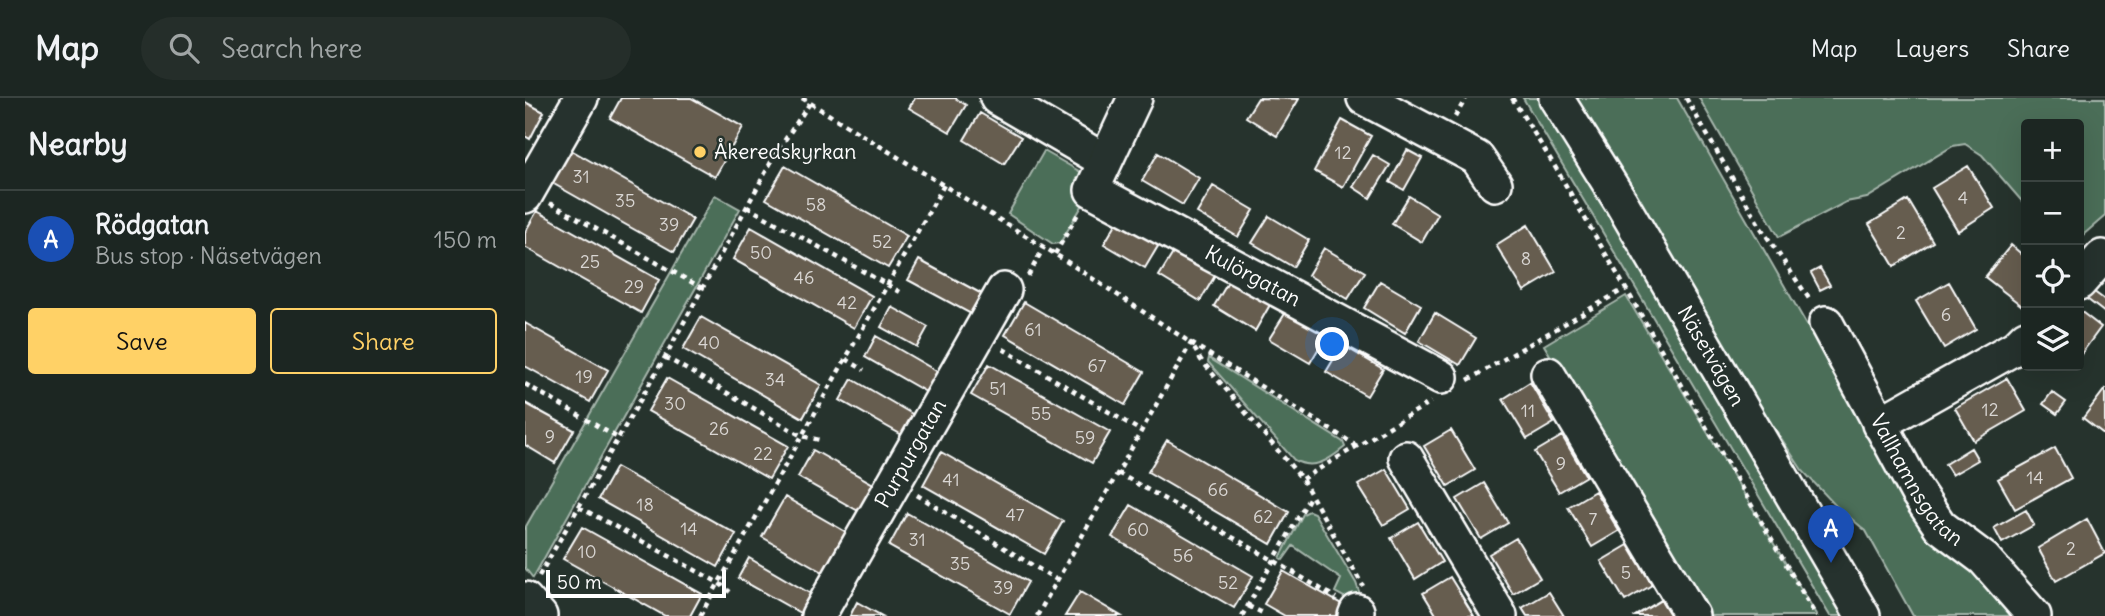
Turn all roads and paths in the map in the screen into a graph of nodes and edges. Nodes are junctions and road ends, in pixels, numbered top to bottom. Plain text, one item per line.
1 (580, 98) edge
2 (802, 98) edge
3 (997, 98) edge
4 (1135, 98) edge
5 (1364, 98) edge
6 (1511, 98) edge
7 (1556, 98) edge
8 (1686, 98) edge
9 (810, 103) junction
10 (1098, 175) junction
11 (1495, 184) dead end
12 (944, 185) junction
13 (526, 191) edge
14 (747, 207) junction
15 (1055, 254) junction
16 (2102, 257) dead end
17 (2084, 277) edge
18 (887, 285) junction
19 (702, 288) junction
20 (1004, 290) dead end
21 (902, 293) dead end
22 (1826, 323) joint
23 (978, 334) junction
24 (2021, 342) edge
25 (1191, 343) junction
26 (665, 357) junction
27 (846, 359) junction
28 (863, 370) dead end
29 (1548, 373) dead end
30 (1441, 377) dead end
31 (525, 384) edge
32 (1878, 424) junction
33 (1141, 431) junction
34 (802, 436) junction
35 (618, 438) junction
36 (820, 440) dead end
37 (1357, 446) dead end
38 (1406, 458) dead end
39 (1118, 474) junction
40 (895, 481) junction
41 (1311, 494) junction
42 (579, 507) junction
43 (1273, 560) junction
44 (1057, 580) junction
45 (719, 583) junction
46 (730, 592) dead end
47 (525, 599) edge
48 (1248, 606) junction
49 (1359, 606) edge
50 (1265, 614) edge
51 (540, 616) edge
52 (700, 616) edge
53 (818, 616) edge
54 (1037, 616) edge
55 (1242, 616) edge
56 (1500, 616) edge
57 (1692, 616) edge
58 (1816, 616) edge
59 (1863, 616) edge
60 (2034, 616) edge

1 - 13 street
2 - 9 path
3 - 10 street, Kulörgatan
4 - 10 street
5 - 11 street
6 - 58 path
7 - 59 street, Näsetvägen
8 - 22 path
9 - 12 path
9 - 14 path
10 - 15 path
10 - 30 street, Kulörgatan
12 - 15 path
12 - 18 path
13 - 19 path
14 - 18 path
14 - 19 path
15 - 25 path
16 - 17 street
18 - 21 path
18 - 27 path
19 - 26 path
20 - 23 street, Purpurgatan
22 - 32 street, Vallhamnsgatan
23 - 33 path
23 - 40 street, Purpurgatan
24 - 32 street
25 - 33 path
25 - 37 path
25 - 41 path
26 - 34 path
26 - 35 path
27 - 28 path
27 - 34 path
29 - 57 street
31 - 35 path
32 - 60 street, Vallhamnsgatan
33 - 39 path
34 - 36 path
34 - 45 path
35 - 42 path
38 - 56 street
39 - 43 path
39 - 44 path
40 - 44 path
40 - 53 street, Purpurgatan
41 - 43 path
41 - 49 path
42 - 45 path
42 - 47 path
43 - 48 path
43 - 49 path
44 - 54 path
45 - 46 path
45 - 52 path
47 - 51 street
48 - 50 path
48 - 55 path

